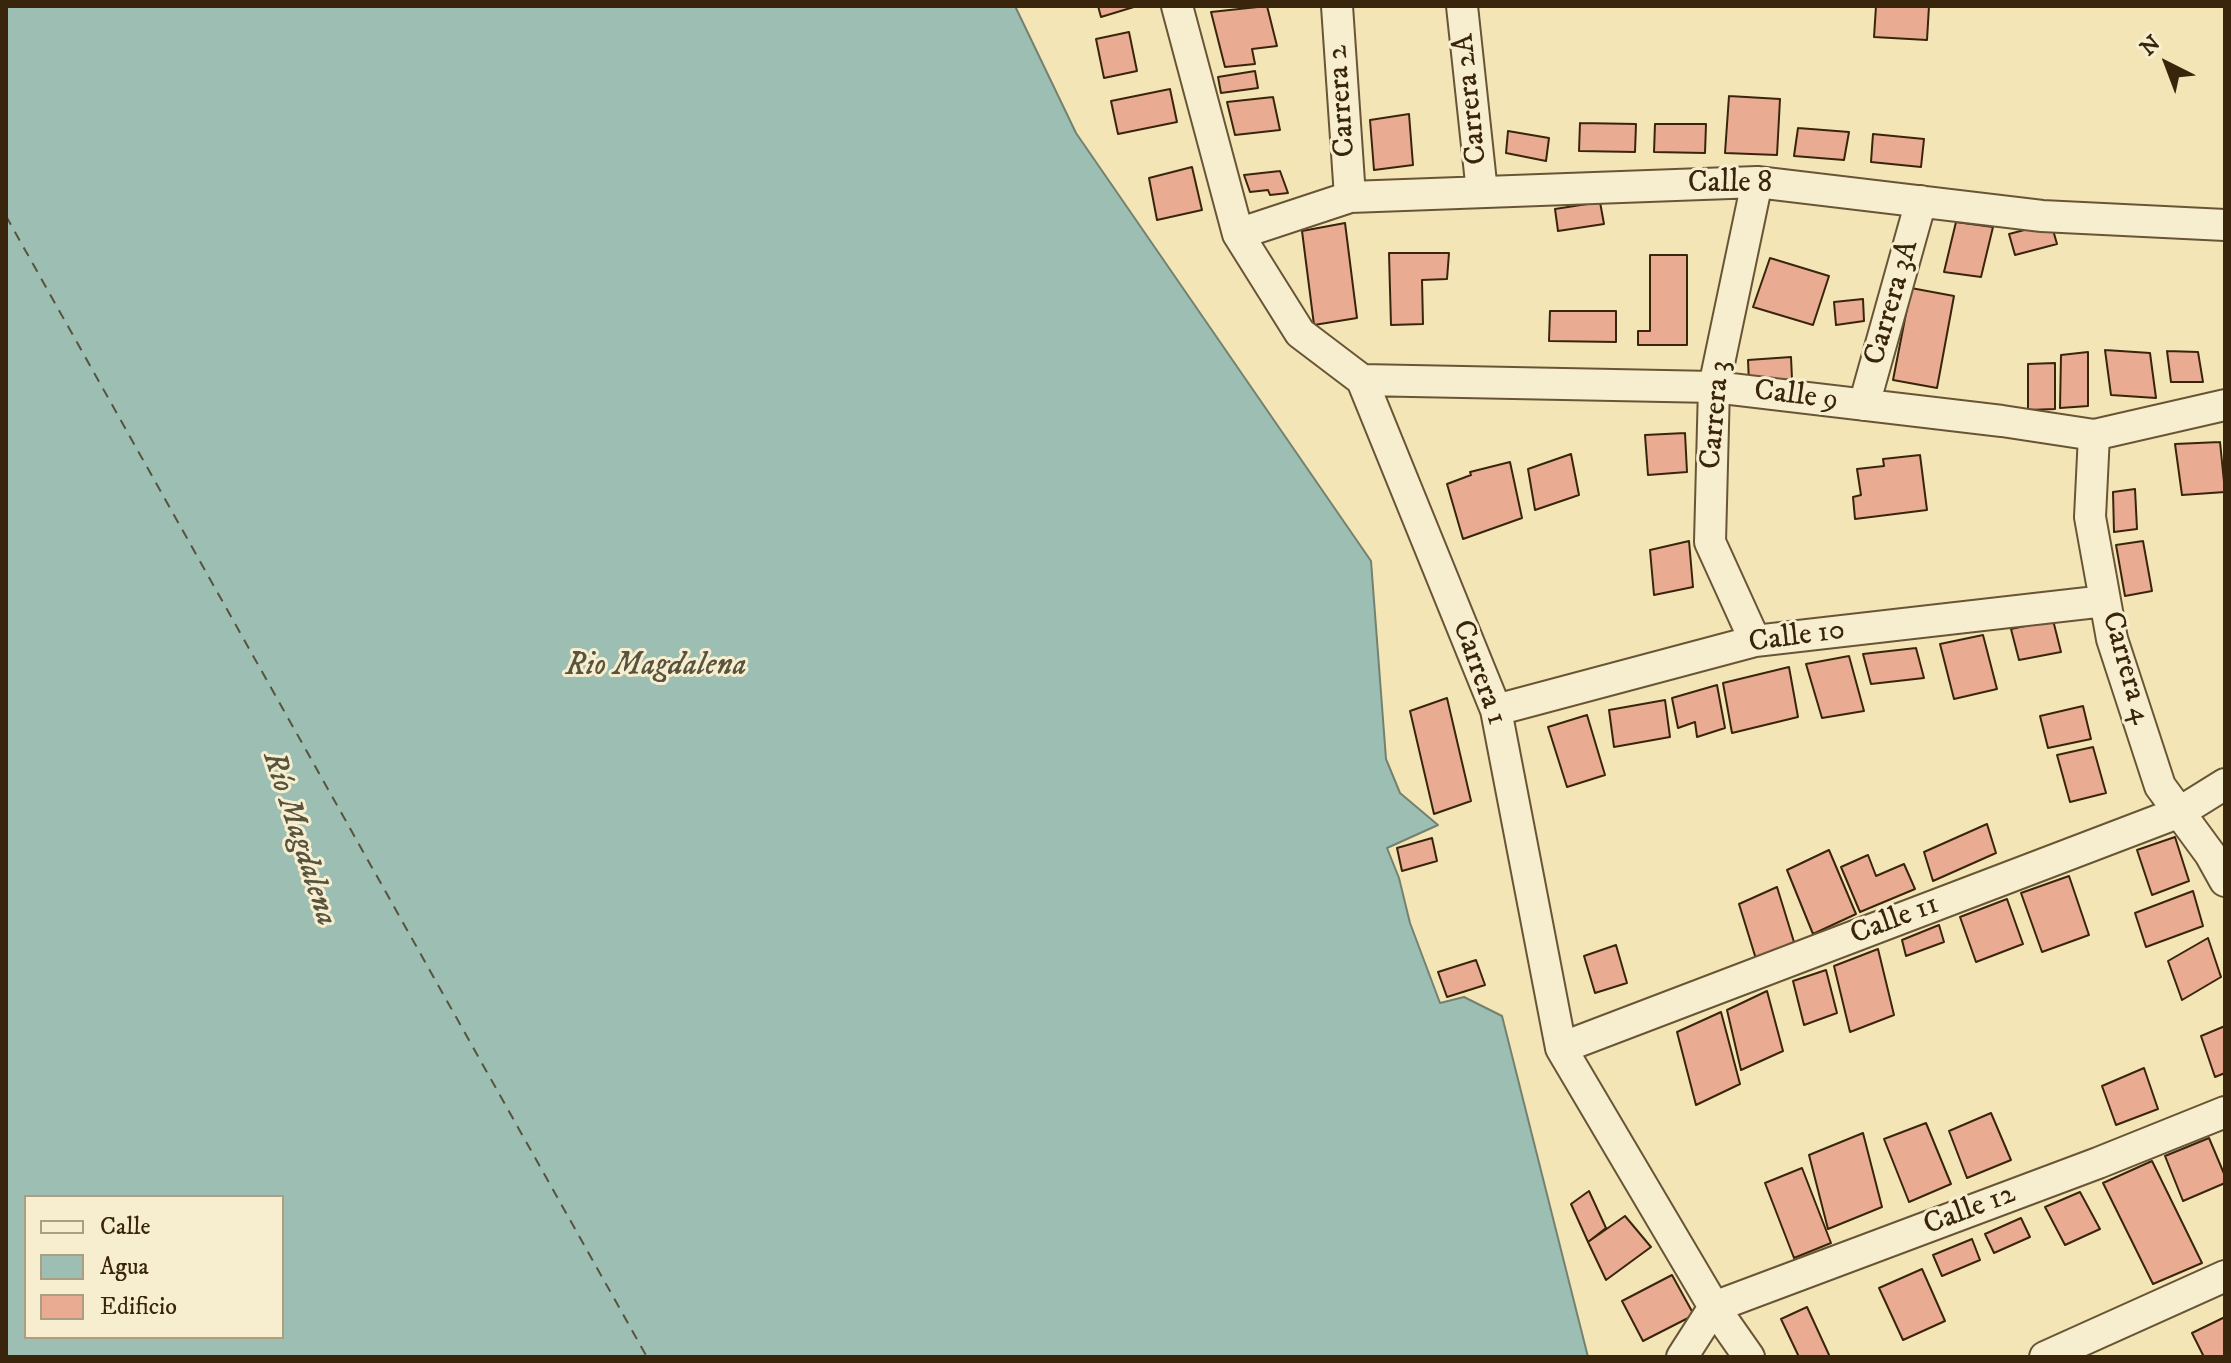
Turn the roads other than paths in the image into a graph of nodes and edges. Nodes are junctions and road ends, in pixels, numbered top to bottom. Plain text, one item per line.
1 (1337, 6) edge
2 (1462, 6) edge
3 (1185, 8) edge
4 (1757, 182) junction
5 (1482, 192) junction
6 (1350, 197) junction
7 (1921, 201) junction
8 (2225, 225) edge
9 (1238, 234) junction
10 (1362, 380) junction
11 (1714, 387) junction
12 (1864, 405) junction
13 (2225, 405) edge
14 (2094, 435) junction
15 (2105, 601) junction
16 (1755, 641) junction
17 (1496, 710) junction
18 (2225, 784) edge
19 (2180, 812) junction
20 (2225, 881) edge
21 (1561, 1048) junction
22 (2225, 1112) edge
23 (2225, 1276) edge
24 (1714, 1307) junction
25 (1682, 1357) edge
26 (1749, 1357) edge
27 (2045, 1357) edge

1 - 6 street, Carrera 2
2 - 5 street, Carrera 2A
3 - 9 street
4 - 5 street, Calle 8
4 - 7 street, Calle 8
4 - 11 street, Carrera 3
5 - 6 street, Calle 8
6 - 9 street, Calle 8
7 - 8 street, Calle 8
7 - 12 street, Carrera 3A
9 - 10 street
10 - 11 street, Calle 9
10 - 17 street, Carrera 1
11 - 12 street, Calle 9
11 - 16 street, Carrera 3
12 - 14 street, Calle 9
13 - 14 street, Calle 9
14 - 15 street, Carrera 4
15 - 16 street, Calle 10
15 - 19 street, Carrera 4
16 - 17 street, Calle 10
17 - 21 street, Carrera 1
18 - 19 street, Calle 11
19 - 20 street, Carrera 4
19 - 21 street, Calle 11
21 - 24 street, Carrera 1
22 - 24 street, Calle 12
23 - 27 street
24 - 25 street
24 - 26 street

